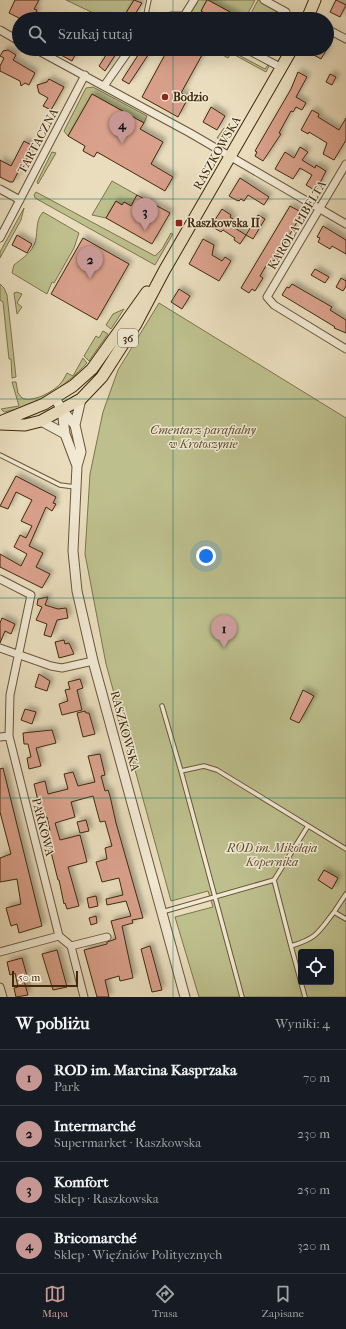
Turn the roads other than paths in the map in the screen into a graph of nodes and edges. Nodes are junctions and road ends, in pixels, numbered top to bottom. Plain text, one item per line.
1 (149, 0) edge
2 (194, 0) edge
3 (264, 0) edge
4 (315, 0) edge
5 (146, 12) edge
6 (189, 12) edge
7 (286, 12) dead end
8 (311, 12) edge
9 (0, 30) edge
10 (334, 33) edge
11 (12, 36) edge
12 (346, 39) edge
13 (48, 56) edge
14 (125, 56) edge
15 (259, 56) edge
16 (288, 56) edge
17 (282, 68) junction
18 (85, 76) junction
19 (104, 86) junction
20 (230, 156) junction
21 (346, 164) edge
22 (0, 189) edge
23 (20, 200) junction
24 (319, 209) junction
25 (346, 224) edge
26 (0, 238) edge
27 (164, 270) junction
28 (346, 348) edge
29 (55, 398) junction
30 (81, 399) junction
31 (62, 410) junction
32 (40, 421) junction
33 (0, 423) edge
34 (74, 425) junction
35 (65, 434) junction
36 (0, 455) edge
37 (77, 466) junction
38 (76, 487) junction
39 (0, 579) edge
40 (0, 648) edge
41 (18, 655) junction
42 (93, 662) junction
43 (162, 706) dead end
44 (9, 736) junction
45 (0, 737) edge
46 (181, 771) junction
47 (308, 826) junction
48 (346, 850) edge
49 (274, 880) junction
50 (346, 894) edge
51 (214, 898) junction
52 (161, 912) junction
53 (334, 912) junction
54 (346, 919) edge
55 (59, 936) junction
56 (107, 937) dead end
57 (71, 946) junction
58 (291, 946) junction
59 (0, 952) edge
60 (0, 987) edge
61 (2, 997) edge
62 (84, 997) edge
63 (185, 997) edge
64 (242, 997) edge
65 (305, 997) edge

1 - 5 lane
2 - 6 street
3 - 7 street
4 - 8 main road
9 - 11 street
10 - 12 street
13 - 18 street
14 - 19 street
15 - 17 street
16 - 17 main road, RASZKOWSKA / 36
17 - 20 main road, RASZKOWSKA / 36
18 - 19 street
18 - 23 street, TARTACZNA
19 - 20 street
20 - 24 street
20 - 27 main road, RASZKOWSKA / 36
21 - 24 street, KAROLA LIBELTA
22 - 23 street
23 - 26 street, TARTACZNA
24 - 25 street
24 - 28 street, KAROLA LIBELTA
27 - 29 main road, RASZKOWSKA / 36
27 - 30 main road, RASZKOWSKA / 36
29 - 31 street, RASZKOWSKA
29 - 33 main road, 36
30 - 31 main road, RASZKOWSKA / 36
30 - 34 street
31 - 32 main road, 36
31 - 34 street, RASZKOWSKA
31 - 35 street, RASZKOWSKA
32 - 33 main road, 36
32 - 35 street
34 - 37 street, RASZKOWSKA
35 - 37 street, RASZKOWSKA
36 - 38 lane
37 - 38 street, RASZKOWSKA
38 - 42 street, RASZKOWSKA
39 - 41 street, PARKOWA
40 - 41 street
41 - 42 street
41 - 44 street, PARKOWA
42 - 52 street, RASZKOWSKA
43 - 46 lane
44 - 45 street
44 - 55 street, PARKOWA
46 - 47 lane
46 - 51 lane
47 - 48 lane
47 - 49 lane
49 - 51 lane
49 - 58 lane
50 - 53 lane
51 - 52 lane
51 - 64 lane
52 - 63 street, RASZKOWSKA
53 - 54 lane
53 - 58 lane
55 - 57 street
55 - 59 street
56 - 57 street
57 - 62 street
58 - 65 lane
60 - 61 street

